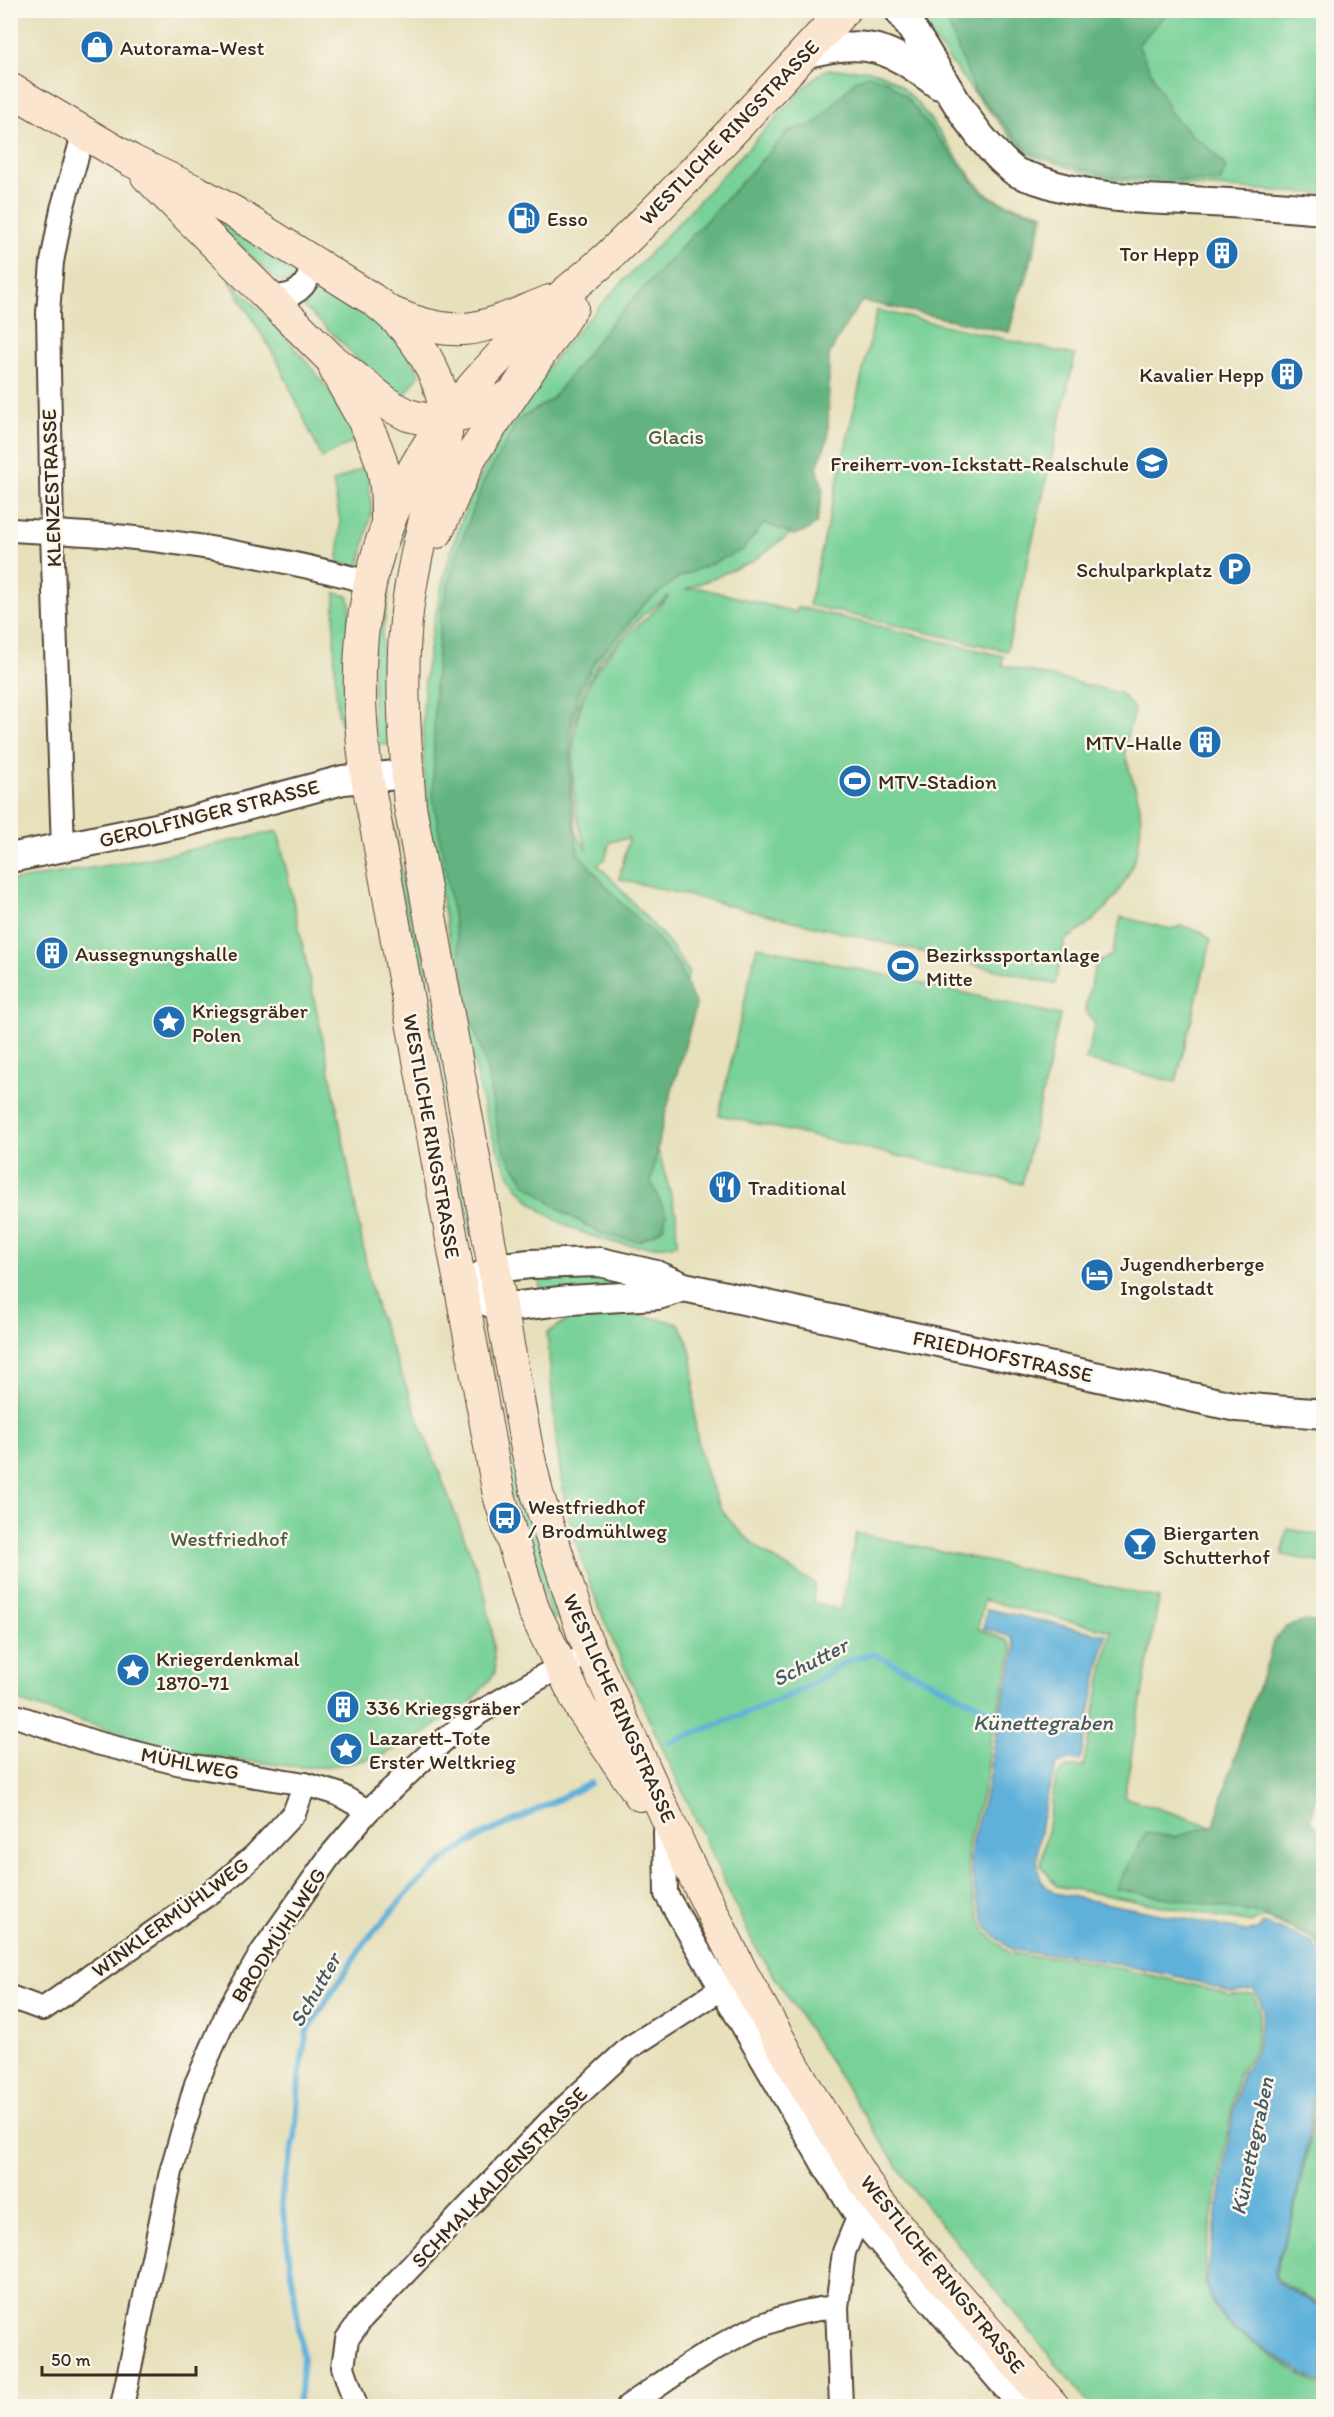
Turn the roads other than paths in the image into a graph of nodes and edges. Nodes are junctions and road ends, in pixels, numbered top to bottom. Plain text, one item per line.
1 (844, 10) edge
2 (899, 10) edge
3 (804, 54) junction
4 (10, 89) edge
5 (948, 92) junction
6 (84, 132) junction
7 (132, 161) junction
8 (1323, 210) edge
9 (612, 253) junction
10 (306, 258) junction
11 (269, 296) junction
12 (562, 296) junction
13 (392, 313) junction
14 (329, 357) junction
15 (511, 394) junction
16 (447, 418) junction
17 (387, 525) junction
18 (10, 530) edge
19 (52, 532) junction
20 (369, 582) junction
21 (408, 605) junction
22 (408, 774) junction
23 (367, 777) junction
24 (63, 848) junction
25 (10, 858) edge
26 (495, 1268) junction
27 (684, 1287) junction
28 (460, 1289) junction
29 (502, 1308) junction
30 (1323, 1414) edge
31 (591, 1653) junction
32 (560, 1667) junction
33 (10, 1714) edge
34 (305, 1784) junction
35 (368, 1811) junction
36 (674, 1842) junction
37 (721, 1989) junction
38 (10, 1997) edge
39 (858, 2218) junction
40 (837, 2307) junction
41 (122, 2406) edge
42 (356, 2406) edge
43 (628, 2406) edge
44 (841, 2406) edge
45 (1020, 2406) edge
46 (1053, 2406) edge

1 - 3 main road, WESTLICHE RINGSTRASSE
2 - 5 street
3 - 5 street
3 - 9 main road, WESTLICHE RINGSTRASSE
4 - 6 main road
5 - 8 street
6 - 7 main road
6 - 19 street, KLENZESTRASSE
7 - 10 main road
7 - 11 main road
9 - 12 main road, WESTLICHE RINGSTRASSE
9 - 15 main road, WESTLICHE RINGSTRASSE
10 - 11 street
10 - 13 main road
11 - 14 main road
12 - 13 main road
12 - 16 main road, WESTLICHE RINGSTRASSE
13 - 16 main road
14 - 16 main road
14 - 17 main road
15 - 16 main road
15 - 21 main road, WESTLICHE RINGSTRASSE
16 - 17 main road, WESTLICHE RINGSTRASSE
16 - 21 main road, WESTLICHE RINGSTRASSE
17 - 20 main road, WESTLICHE RINGSTRASSE
18 - 19 street
19 - 20 street
19 - 24 street, KLENZESTRASSE
20 - 23 main road, WESTLICHE RINGSTRASSE
21 - 22 main road, WESTLICHE RINGSTRASSE
22 - 23 street, GEROLFINGER STRASSE
22 - 26 main road, WESTLICHE RINGSTRASSE
23 - 24 street, GEROLFINGER STRASSE
23 - 28 main road, WESTLICHE RINGSTRASSE
24 - 25 street, GEROLFINGER STRASSE
26 - 27 street, FRIEDHOFSTRASSE
26 - 28 street, FRIEDHOFSTRASSE
26 - 29 main road, WESTLICHE RINGSTRASSE
27 - 29 street, FRIEDHOFSTRASSE
27 - 30 street, FRIEDHOFSTRASSE
28 - 29 street
28 - 32 main road, WESTLICHE RINGSTRASSE
29 - 31 main road, WESTLICHE RINGSTRASSE
31 - 32 street, BRODMÜHLWEG
31 - 36 main road, WESTLICHE RINGSTRASSE
32 - 35 street, BRODMÜHLWEG
32 - 36 main road, WESTLICHE RINGSTRASSE
33 - 34 street, MÜHLWEG
34 - 35 street, MÜHLWEG
34 - 38 street, WINKLERMÜHLWEG
35 - 41 street, BRODMÜHLWEG
36 - 37 street, WESTLICHE RINGSTRASSE
36 - 46 main road, WESTLICHE RINGSTRASSE
37 - 39 street, WESTLICHE RINGSTRASSE
37 - 42 street, SCHMALKALDENSTRASSE
39 - 40 street
39 - 45 street, WESTLICHE RINGSTRASSE
40 - 43 street
40 - 44 street

